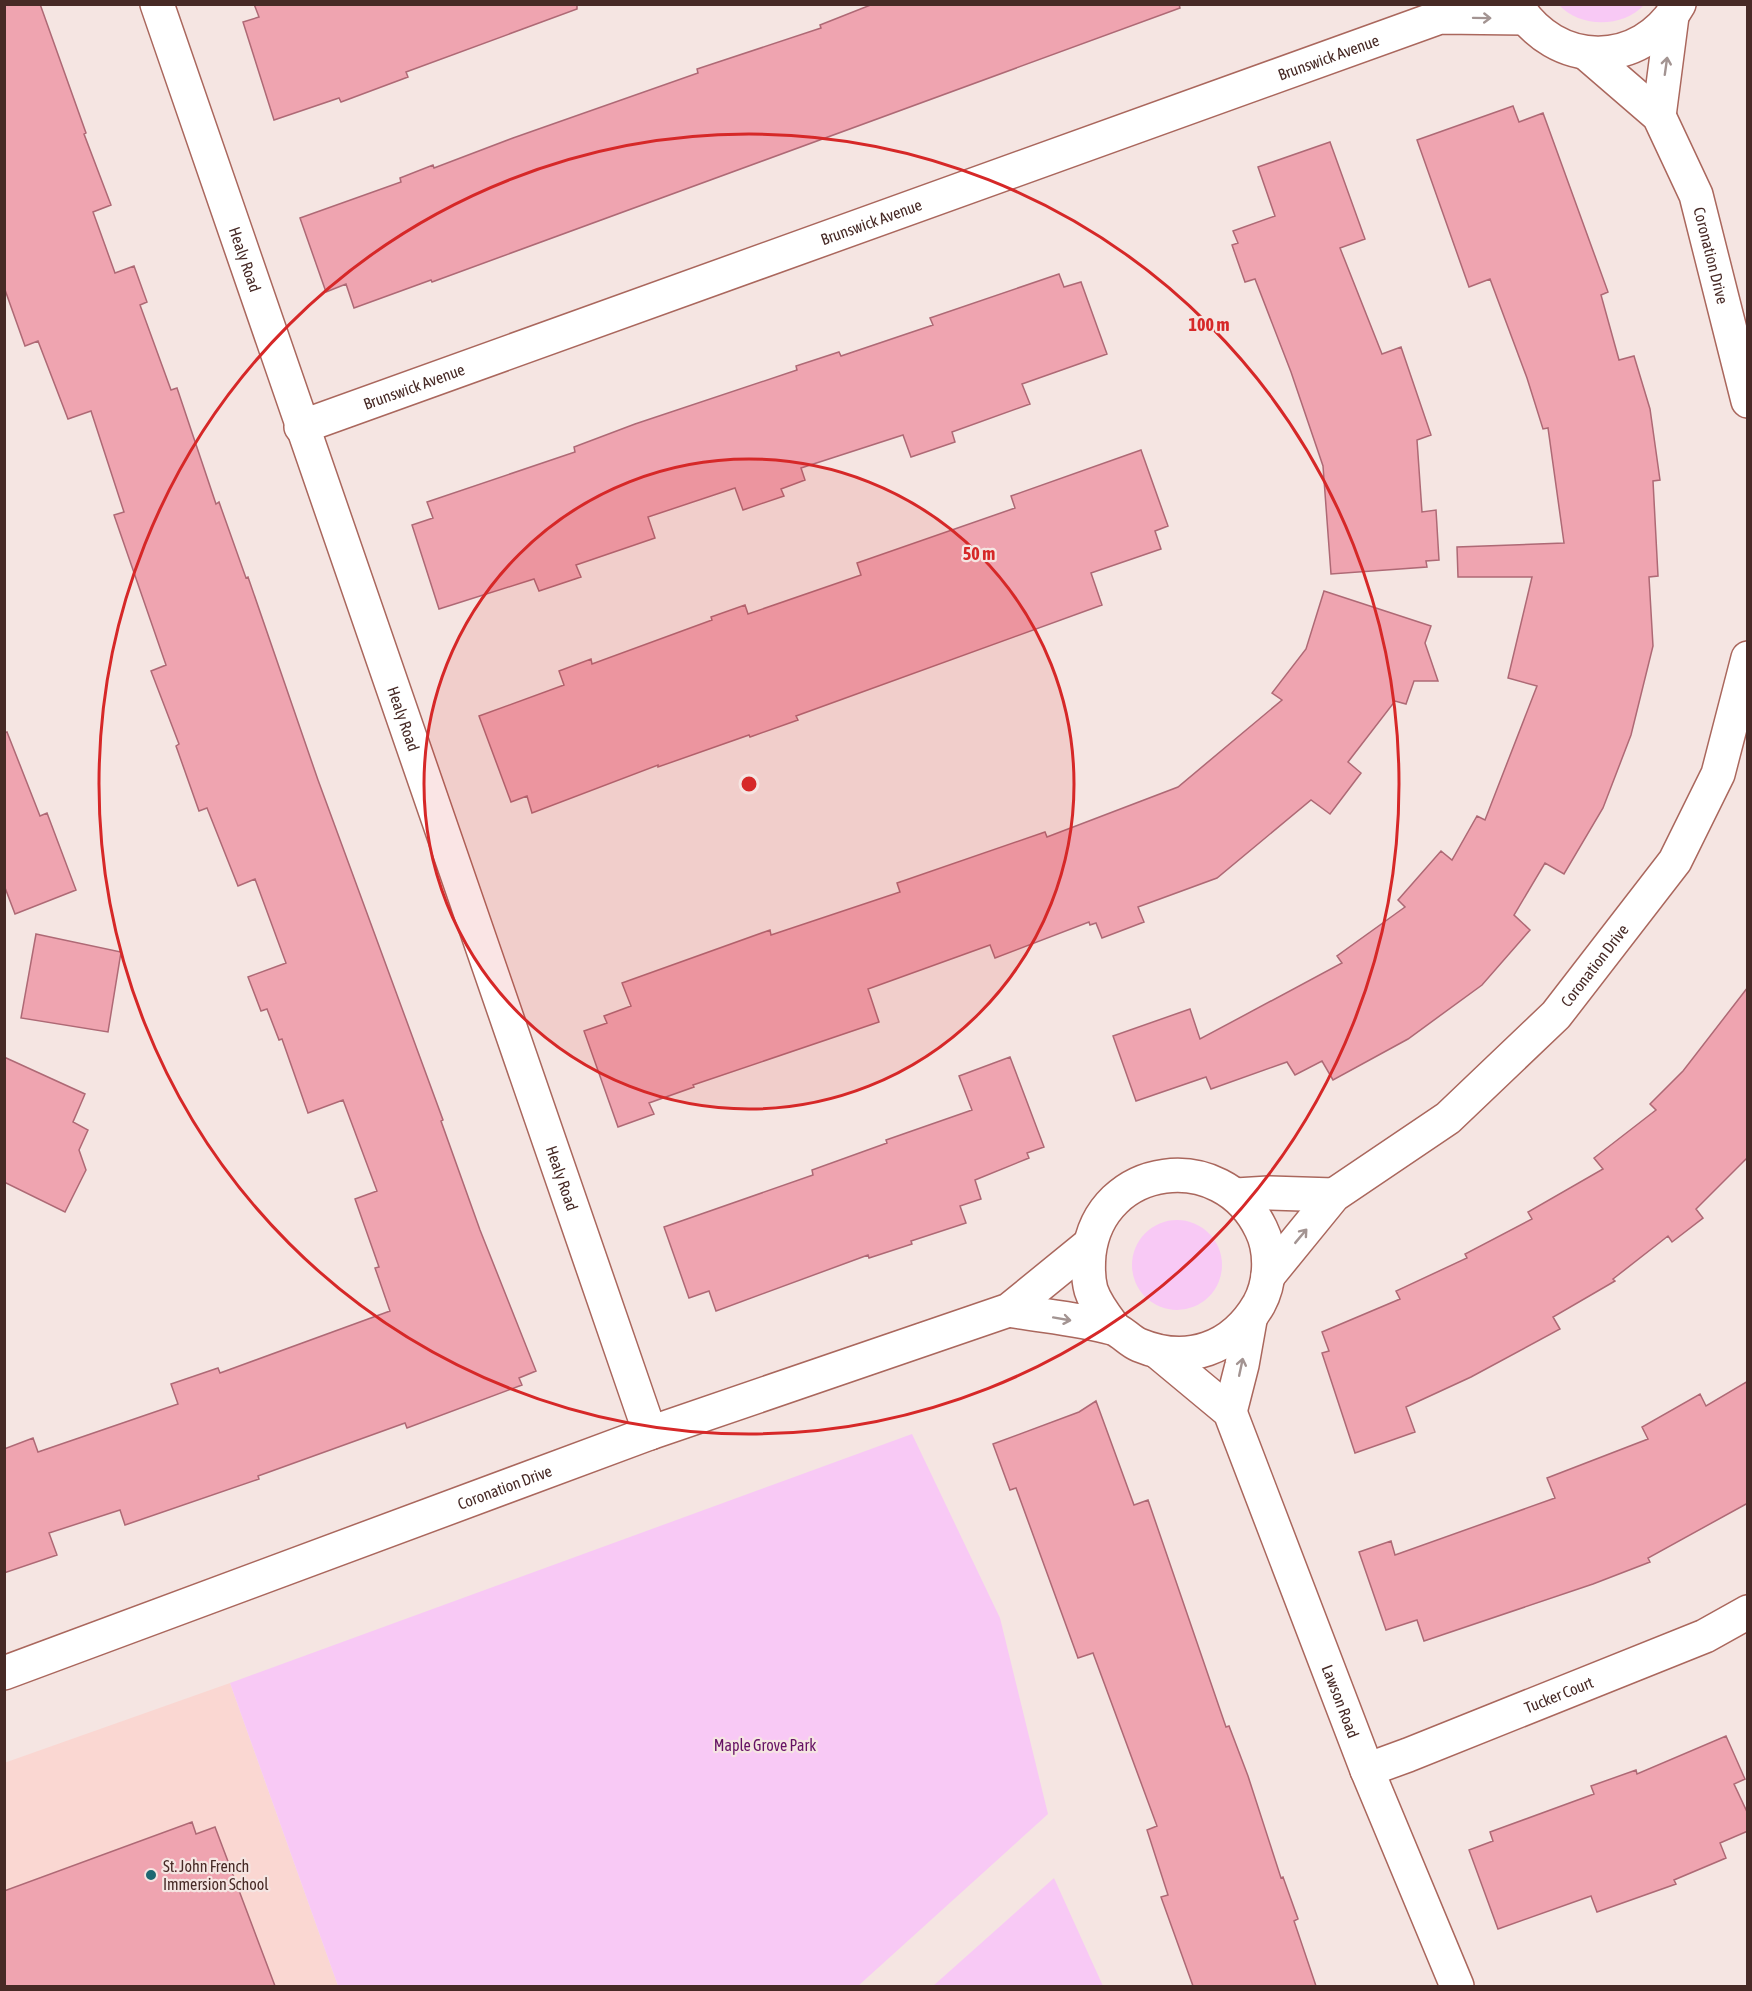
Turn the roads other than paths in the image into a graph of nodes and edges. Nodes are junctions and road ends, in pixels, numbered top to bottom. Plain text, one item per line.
1 (156, 4) edge
2 (1676, 10) edge
3 (1446, 11) edge
4 (1520, 11) edge
5 (1586, 53) junction
6 (1659, 116) junction
7 (1748, 401) edge
8 (301, 427) junction
9 (1748, 658) edge
10 (1236, 1195) junction
11 (1334, 1195) junction
12 (1090, 1244) junction
13 (1268, 1276) junction
14 (1009, 1310) junction
15 (1250, 1320) junction
16 (1115, 1329) junction
17 (1159, 1353) junction
18 (1230, 1412) junction
19 (650, 1433) junction
20 (1748, 1612) edge
21 (4, 1673) edge
22 (1367, 1770) junction
23 (1457, 1986) edge

1 - 8 street, Healy Road
2 - 5 street
6 -> 2 street
3 -> 4 street, Brunswick Avenue
3 - 8 street, Brunswick Avenue
4 - 5 street
5 - 6 street, Coronation Drive
6 - 7 street, Coronation Drive
8 - 19 street, Healy Road
9 - 11 street, Coronation Drive
10 - 11 street
10 - 12 street
10 - 13 street
13 -> 11 street, Coronation Drive
12 - 14 street, Coronation Drive
12 - 16 street
13 - 15 street
14 -> 16 street, Coronation Drive
14 - 19 street, Coronation Drive
15 - 17 street
18 -> 15 street
16 - 17 street
17 - 18 street, Lawson Road
18 - 22 street, Lawson Road
19 - 21 street, Coronation Drive
20 - 22 street, Tucker Court
22 - 23 street, Lawson Road

